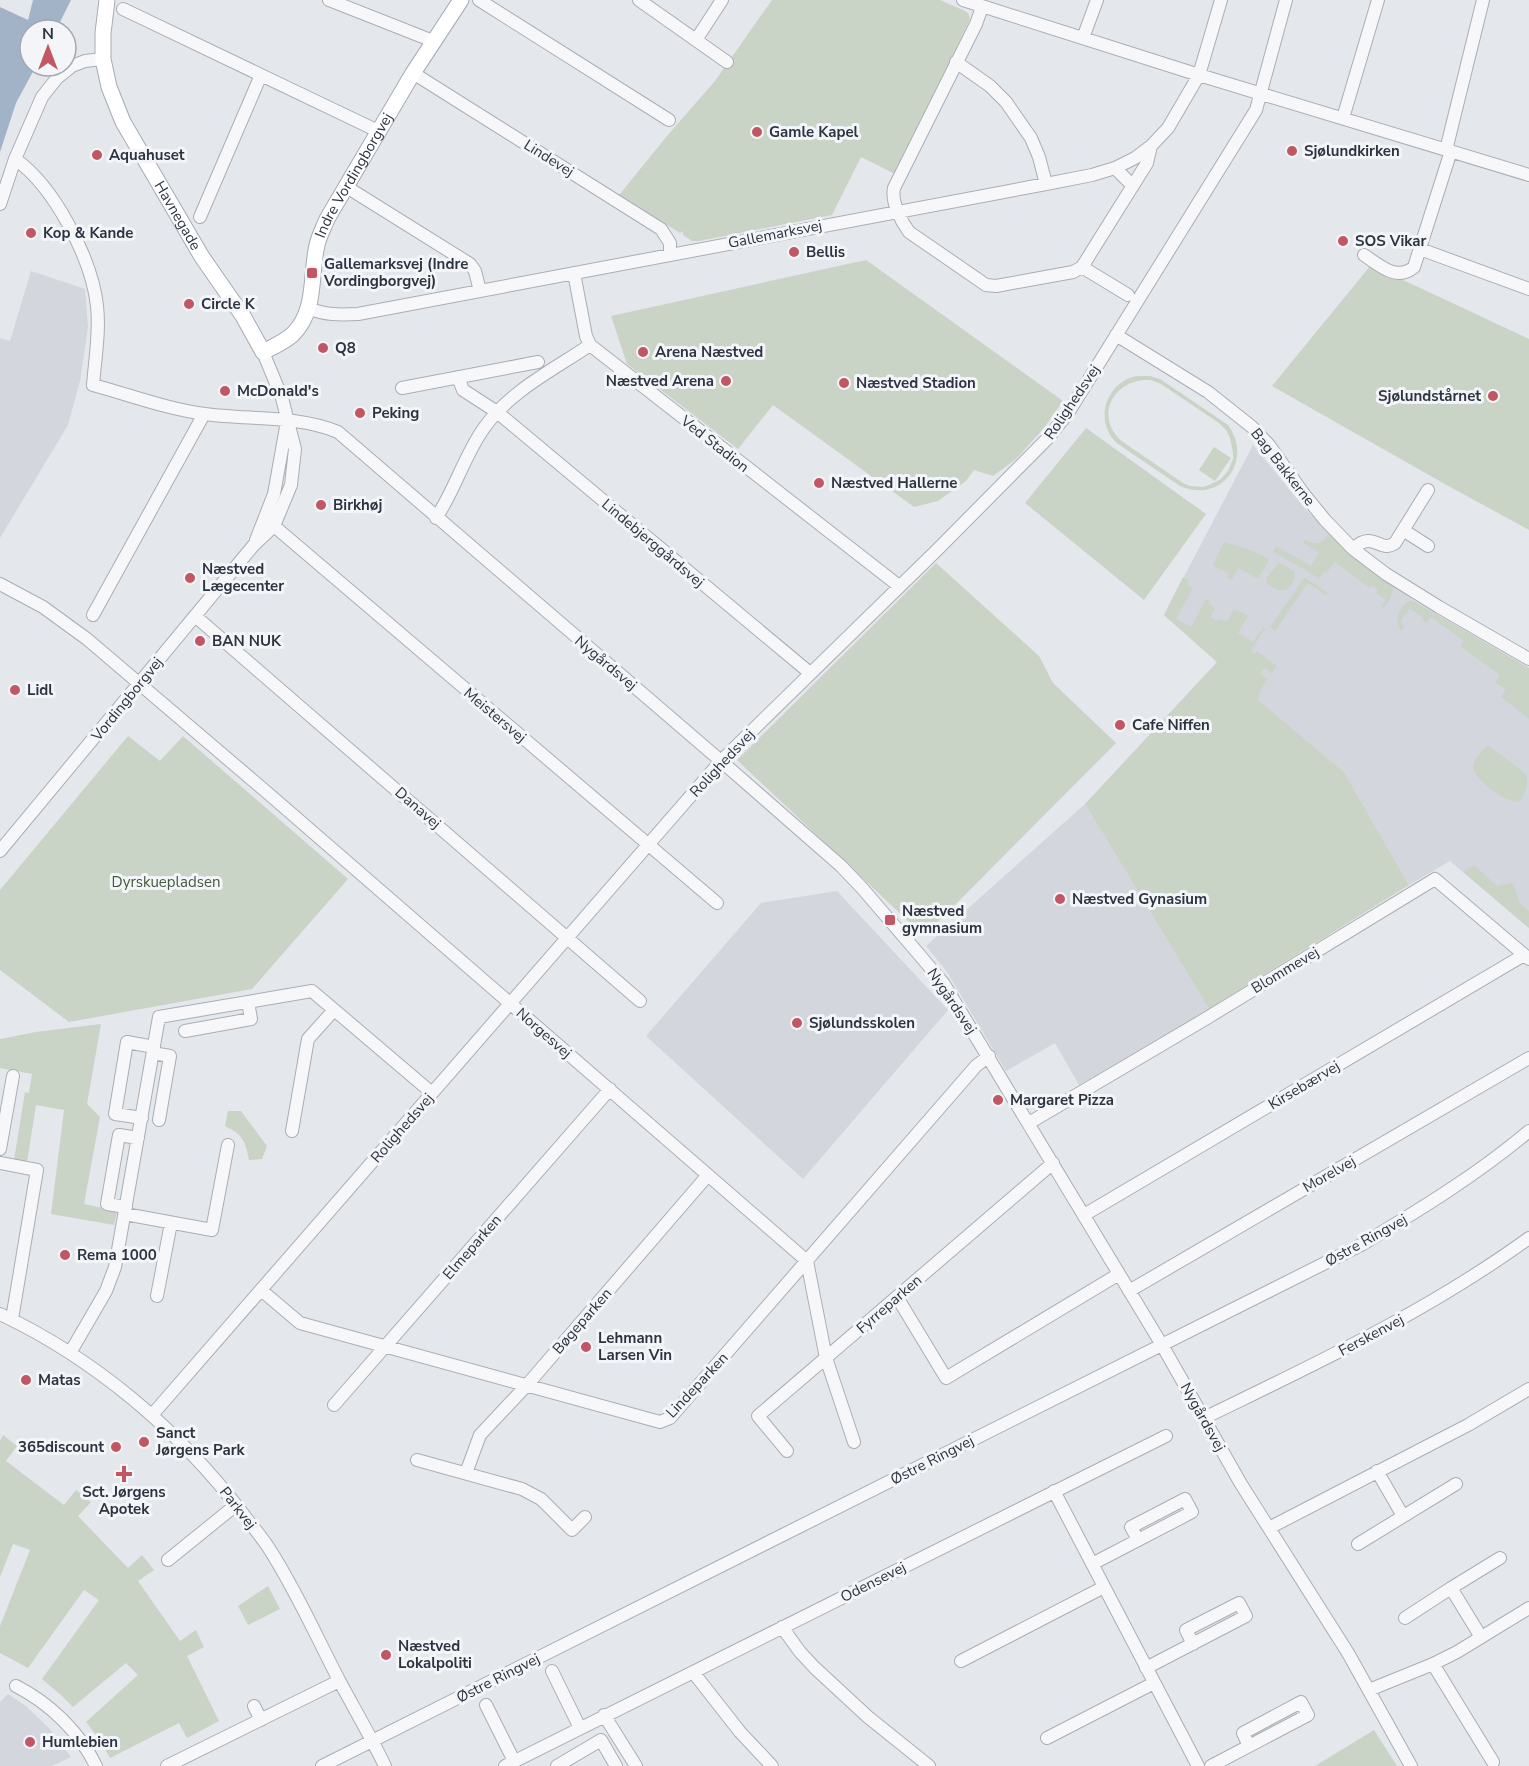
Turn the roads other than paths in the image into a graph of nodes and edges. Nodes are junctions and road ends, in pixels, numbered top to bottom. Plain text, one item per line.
1 (106, 0) edge
2 (329, 0) edge
3 (461, 0) edge
4 (478, 0) edge
5 (639, 0) edge
6 (722, 0) edge
7 (963, 0) edge
8 (1097, 0) edge
9 (1221, 0) edge
10 (1286, 0) edge
11 (1378, 0) edge
12 (1484, 0) edge
13 (982, 7) junction
14 (123, 9) dead end
15 (1083, 38) junction
16 (696, 40) junction
17 (433, 41) junction
18 (103, 58) junction
19 (728, 62) dead end
20 (956, 62) junction
21 (413, 73) junction
22 (261, 75) junction
23 (1199, 75) junction
24 (1261, 94) junction
25 (1342, 118) junction
26 (669, 120) dead end
27 (378, 131) junction
28 (1151, 146) junction
29 (1448, 150) junction
30 (15, 159) junction
31 (1115, 168) junction
32 (1529, 175) edge
33 (1046, 184) junction
34 (345, 186) junction
35 (1133, 186) junction
36 (0, 204) edge
37 (898, 211) junction
38 (200, 217) dead end
39 (1420, 249) junction
40 (670, 254) junction
41 (1364, 255) dead end
42 (1082, 267) junction
43 (574, 273) junction
44 (1529, 289) edge
45 (480, 291) junction
46 (1128, 295) dead end
47 (308, 308) junction
48 (1116, 335) junction
49 (590, 345) junction
50 (263, 352) junction
51 (538, 362) dead end
52 (458, 377) junction
53 (402, 388) dead end
54 (496, 412) junction
55 (204, 414) junction
56 (287, 421) junction
57 (1428, 490) dead end
58 (436, 518) junction
59 (274, 526) junction
60 (1403, 530) junction
61 (253, 546) junction
62 (1428, 546) dead end
63 (1353, 549) junction
64 (0, 584) edge
65 (899, 586) junction
66 (93, 615) dead end
67 (195, 616) junction
68 (1529, 659) edge
69 (810, 673) junction
70 (139, 682) junction
71 (721, 761) junction
72 (648, 845) junction
73 (0, 851) edge
74 (717, 903) dead end
75 (567, 937) junction
76 (1527, 957) edge
77 (640, 1001) dead end
78 (248, 1002) junction
79 (510, 1003) junction
80 (334, 1010) junction
81 (185, 1031) dead end
82 (153, 1050) junction
83 (988, 1056) junction
84 (1529, 1058) edge
85 (13, 1076) dead end
86 (610, 1089) junction
87 (432, 1093) junction
88 (141, 1118) junction
89 (159, 1120) dead end
90 (1029, 1123) junction
91 (292, 1131) dead end
92 (1529, 1131) edge
93 (138, 1138) junction
94 (228, 1145) dead end
95 (0, 1149) edge
96 (0, 1163) edge
97 (1053, 1163) junction
98 (708, 1175) junction
99 (125, 1211) junction
100 (1084, 1215) junction
101 (171, 1223) junction
102 (1529, 1238) edge
103 (807, 1261) junction
104 (1119, 1274) junction
105 (261, 1290) junction
106 (1130, 1291) junction
107 (157, 1296) dead end
108 (897, 1297) junction
109 (6, 1316) edge
110 (1162, 1345) junction
111 (386, 1346) junction
112 (70, 1353) junction
113 (826, 1358) junction
114 (527, 1384) junction
115 (1529, 1389) edge
116 (334, 1405) dead end
117 (152, 1415) junction
118 (1204, 1418) junction
119 (1166, 1436) dead end
120 (854, 1442) dead end
121 (787, 1451) dead end
122 (417, 1460) dead end
123 (1377, 1471) junction
124 (466, 1473) junction
125 (1455, 1484) dead end
126 (1054, 1491) junction
127 (236, 1505) junction
128 (1403, 1516) junction
129 (585, 1517) dead end
130 (1269, 1527) junction
131 (1138, 1540) dead end
132 (1358, 1544) dead end
133 (1500, 1558) dead end
134 (168, 1560) dead end
135 (1092, 1564) junction
136 (1104, 1587) junction
137 (1451, 1588) junction
138 (1525, 1610) edge
139 (1405, 1618) dead end
140 (1529, 1624) edge
141 (782, 1627) junction
142 (1481, 1637) junction
143 (1193, 1644) dead end
144 (961, 1661) dead end
145 (1433, 1664) junction
146 (1146, 1668) junction
147 (552, 1671) dead end
148 (693, 1672) junction
149 (339, 1681) junction
150 (1154, 1683) junction
151 (16, 1686) dead end
152 (1369, 1690) junction
153 (486, 1705) dead end
154 (254, 1706) dead end
155 (604, 1715) junction
156 (261, 1720) junction
157 (580, 1728) junction
158 (1047, 1738) dead end
159 (373, 1741) junction
160 (1249, 1746) junction
161 (1493, 1762) dead end
162 (509, 1764) edge
163 (630, 1764) edge
164 (96, 1766) edge
165 (167, 1766) edge
166 (322, 1766) edge
167 (385, 1766) edge
168 (557, 1766) edge
169 (616, 1766) edge
170 (772, 1766) edge
171 (929, 1766) edge
172 (1198, 1766) edge
173 (1211, 1766) edge
174 (1411, 1766) edge

1 - 18 main road, Havnegade
2 - 17 street
3 - 17 main road, Indre Vordingborgvej
4 - 26 street
5 - 16 street
6 - 16 street
7 - 13 street
8 - 15 street
9 - 23 street, Gallemarksvej
10 - 24 street, Rolighedsvej
11 - 25 street
12 - 29 street
13 - 15 street
13 - 20 street
14 - 22 street
15 - 23 street
16 - 19 street
17 - 21 main road, Indre Vordingborgvej
18 - 30 street
18 - 50 main road, Havnegade
20 - 33 street
20 - 37 street
21 - 27 main road, Indre Vordingborgvej
21 - 40 street, Lindevej
22 - 27 street
22 - 38 street
23 - 24 street
23 - 28 street, Gallemarksvej
24 - 25 street
24 - 48 street, Rolighedsvej
25 - 29 street
27 - 34 main road, Indre Vordingborgvej
28 - 31 street, Gallemarksvej
28 - 35 street
29 - 32 street
29 - 39 street
30 - 36 street
30 - 55 street, Nygårdsvej
31 - 33 street, Gallemarksvej
31 - 35 street
33 - 37 street, Gallemarksvej
34 - 45 street
34 - 47 main road, Indre Vordingborgvej
35 - 42 street
37 - 40 street, Gallemarksvej
37 - 42 street
39 - 41 street
39 - 44 street
40 - 43 street, Gallemarksvej
42 - 46 street
43 - 45 street, Gallemarksvej
43 - 49 street
45 - 47 street, Gallemarksvej
47 - 50 main road, Indre Vordingborgvej
48 - 63 street, Bag Bakkerne
48 - 65 street, Rolighedsvej
49 - 54 street
49 - 65 street, Ved Stadion
50 - 56 street, Vordingborgvej
51 - 52 street
52 - 53 street
52 - 54 street, Lindebjerggårdsvej
54 - 58 street
54 - 69 street, Lindebjerggårdsvej
55 - 56 street, Nygårdsvej
55 - 66 street
56 - 58 street, Nygårdsvej
56 - 59 street, Vordingborgvej
56 - 61 street, Vordingborgvej
57 - 60 street
58 - 71 street, Nygårdsvej
59 - 61 street, Vordingborgvej
59 - 72 street, Meistersvej
60 - 62 street
60 - 63 street
61 - 67 street, Vordingborgvej
63 - 68 street, Bag Bakkerne
64 - 70 street, Norgesvej
65 - 69 street, Rolighedsvej
67 - 70 street, Vordingborgvej
67 - 75 street, Danavej
69 - 71 street, Rolighedsvej
70 - 73 street, Vordingborgvej
70 - 79 street, Norgesvej
71 - 72 street, Rolighedsvej
71 - 83 street, Nygårdsvej
72 - 74 street, Meistersvej
72 - 75 street, Rolighedsvej
75 - 77 street, Danavej
75 - 79 street, Rolighedsvej
76 - 90 street, Blommevej
76 - 100 street, Kirsebærvej
78 - 80 street
78 - 81 street
78 - 82 street
79 - 86 street, Norgesvej
79 - 87 street, Rolighedsvej
80 - 87 street
80 - 91 street
82 - 88 street
82 - 88 street
82 - 89 street
83 - 90 street, Nygårdsvej
83 - 103 street, Lindeparken
84 - 106 street, Morelvej
85 - 95 street
86 - 98 street, Norgesvej
86 - 111 street, Elmeparken
87 - 105 street, Rolighedsvej
88 - 93 street
90 - 97 street, Nygårdsvej
92 - 110 street, Østre Ringvej
93 - 99 street
93 - 99 street
94 - 101 street
96 - 109 street, Parkvej
97 - 100 street, Nygårdsvej
97 - 108 street, Fyrreparken
98 - 103 street, Norgesvej
98 - 114 street, Bøgeparken
99 - 101 street
99 - 112 street
100 - 104 street, Nygårdsvej
101 - 107 street
102 - 118 street, Ferskenvej
103 - 113 street
103 - 114 street, Lindeparken
104 - 106 street, Nygårdsvej
104 - 108 street
105 - 111 street, Lindeparken
105 - 117 street, Rolighedsvej
106 - 110 street, Nygårdsvej
108 - 113 street, Fyrreparken
109 - 112 street, Parkvej
110 - 118 street, Nygårdsvej
110 - 159 street, Østre Ringvej
111 - 114 street, Lindeparken
111 - 116 street, Elmeparken
112 - 117 street, Parkvej
113 - 120 street
113 - 121 street, Fyrreparken
114 - 124 street, Bøgeparken
115 - 123 street
117 - 127 street, Parkvej
118 - 130 street, Nygårdsvej
119 - 126 street, Odensevej
122 - 124 street
123 - 128 street
123 - 130 street
124 - 129 street
125 - 128 street
126 - 135 street
126 - 141 street, Odensevej
127 - 134 street
127 - 149 street, Parkvej
128 - 132 street
130 - 152 street, Nygårdsvej
131 - 135 street
133 - 137 street
135 - 136 street
136 - 144 street
136 - 146 street
137 - 139 street
137 - 142 street
138 - 140 street
138 - 142 street
141 - 148 street, Odensevej
141 - 171 street
142 - 145 street
143 - 146 street
145 - 152 street
145 - 161 street
146 - 150 street
147 - 157 street
148 - 155 street, Odensevej
148 - 170 street
149 - 156 street
149 - 159 street, Parkvej
150 - 158 street
150 - 172 street
151 - 164 street
152 - 174 street, Nygårdsvej
153 - 162 street, Odensevej
154 - 156 street
155 - 157 street, Odensevej
155 - 163 street
156 - 165 street
157 - 162 street, Odensevej
159 - 166 street, Østre Ringvej
159 - 167 street, Parkvej
160 - 160 street
160 - 173 street
168 - 169 street

